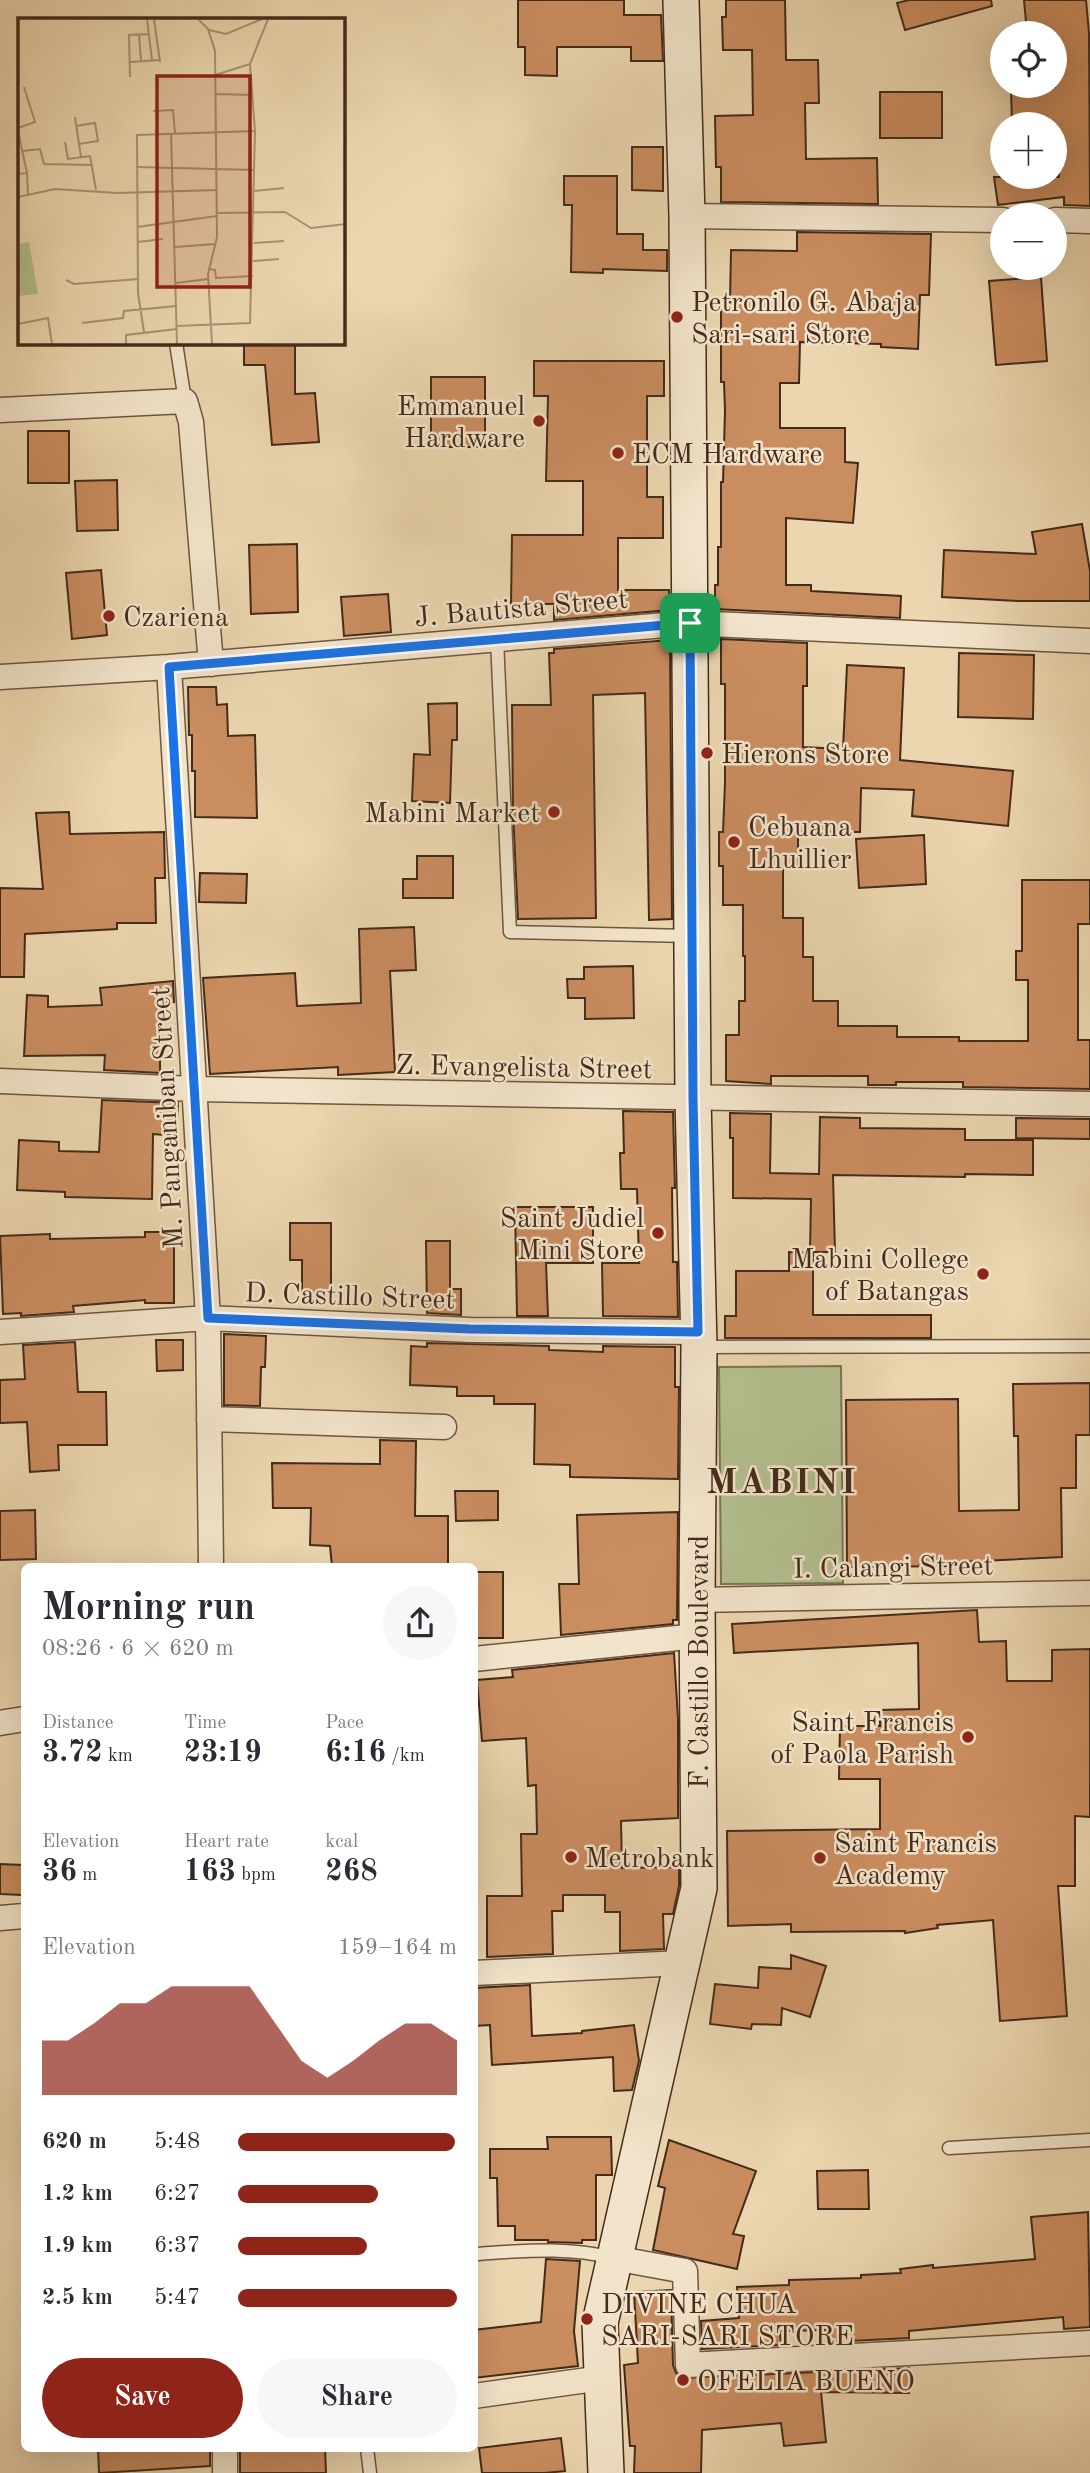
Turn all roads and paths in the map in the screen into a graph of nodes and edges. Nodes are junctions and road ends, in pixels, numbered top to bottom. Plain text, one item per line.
1 (681, 0) edge
2 (687, 216) junction
3 (990, 220) edge
4 (1067, 220) edge
5 (1090, 221) edge
6 (176, 345) edge
7 (185, 401) junction
8 (0, 410) edge
9 (690, 623) junction
10 (497, 639) junction
11 (1090, 642) edge
12 (211, 664) junction
13 (169, 667) junction
14 (0, 677) edge
15 (692, 936) junction
16 (0, 1081) edge
17 (194, 1089) junction
18 (693, 1098) junction
19 (1090, 1104) edge
20 (208, 1318) junction
21 (0, 1332) edge
22 (698, 1340) junction
23 (1090, 1346) edge
24 (209, 1419) junction
25 (444, 1427) dead end
26 (211, 1563) edge
27 (1090, 1593) edge
28 (697, 1600) junction
29 (697, 1636) junction
30 (478, 1659) edge
31 (21, 1720) edge
32 (0, 1723) edge
33 (21, 1916) edge
34 (0, 1918) edge
35 (682, 1963) junction
36 (478, 1973) edge
37 (1090, 2140) edge
38 (949, 2148) dead end
39 (478, 2254) edge
40 (614, 2258) junction
41 (1090, 2343) edge
42 (602, 2378) junction
43 (478, 2395) edge
44 (225, 2452) edge
45 (367, 2452) edge
46 (225, 2473) edge
47 (370, 2473) edge
48 (606, 2473) edge

1 - 2 main road, F. Castillo Boulevard
2 - 3 street
2 - 9 main road, F. Castillo Boulevard
4 - 5 street
6 - 7 lane
7 - 8 street
7 - 12 street
9 - 10 street, J. Bautista Street
9 - 11 street, J. Bautista Street
9 - 15 main road, F. Castillo Boulevard
10 - 12 street, J. Bautista Street
10 - 15 lane
12 - 13 street, J. Bautista Street
13 - 14 street, J. Bautista Street
13 - 17 street, M. Panganiban Street
15 - 18 main road, F. Castillo Boulevard
16 - 17 street, Z. Evangelista Street
17 - 18 street, Z. Evangelista Street
17 - 20 street, M. Panganiban Street
18 - 19 street, Z. Evangelista Street
18 - 22 main road, F. Castillo Boulevard
20 - 21 street, D. Castillo Street
20 - 22 street, D. Castillo Street
20 - 24 street, M. Panganiban Street
22 - 23 lane, D. Castillo Street
22 - 28 main road, F. Castillo Boulevard
24 - 25 street
24 - 26 street, M. Panganiban Street
27 - 28 street, I. Calangi Street
28 - 29 main road, F. Castillo Boulevard
29 - 30 street
29 - 35 main road, F. Castillo Boulevard
31 - 32 street
33 - 34 street
35 - 36 street
35 - 40 main road, F. Castillo Boulevard
37 - 38 lane
39 - 40 lane
40 - 41 street
40 - 42 main road, F. Castillo Boulevard
42 - 43 street
42 - 48 main road, F. Castillo Boulevard
44 - 46 street
45 - 47 lane

